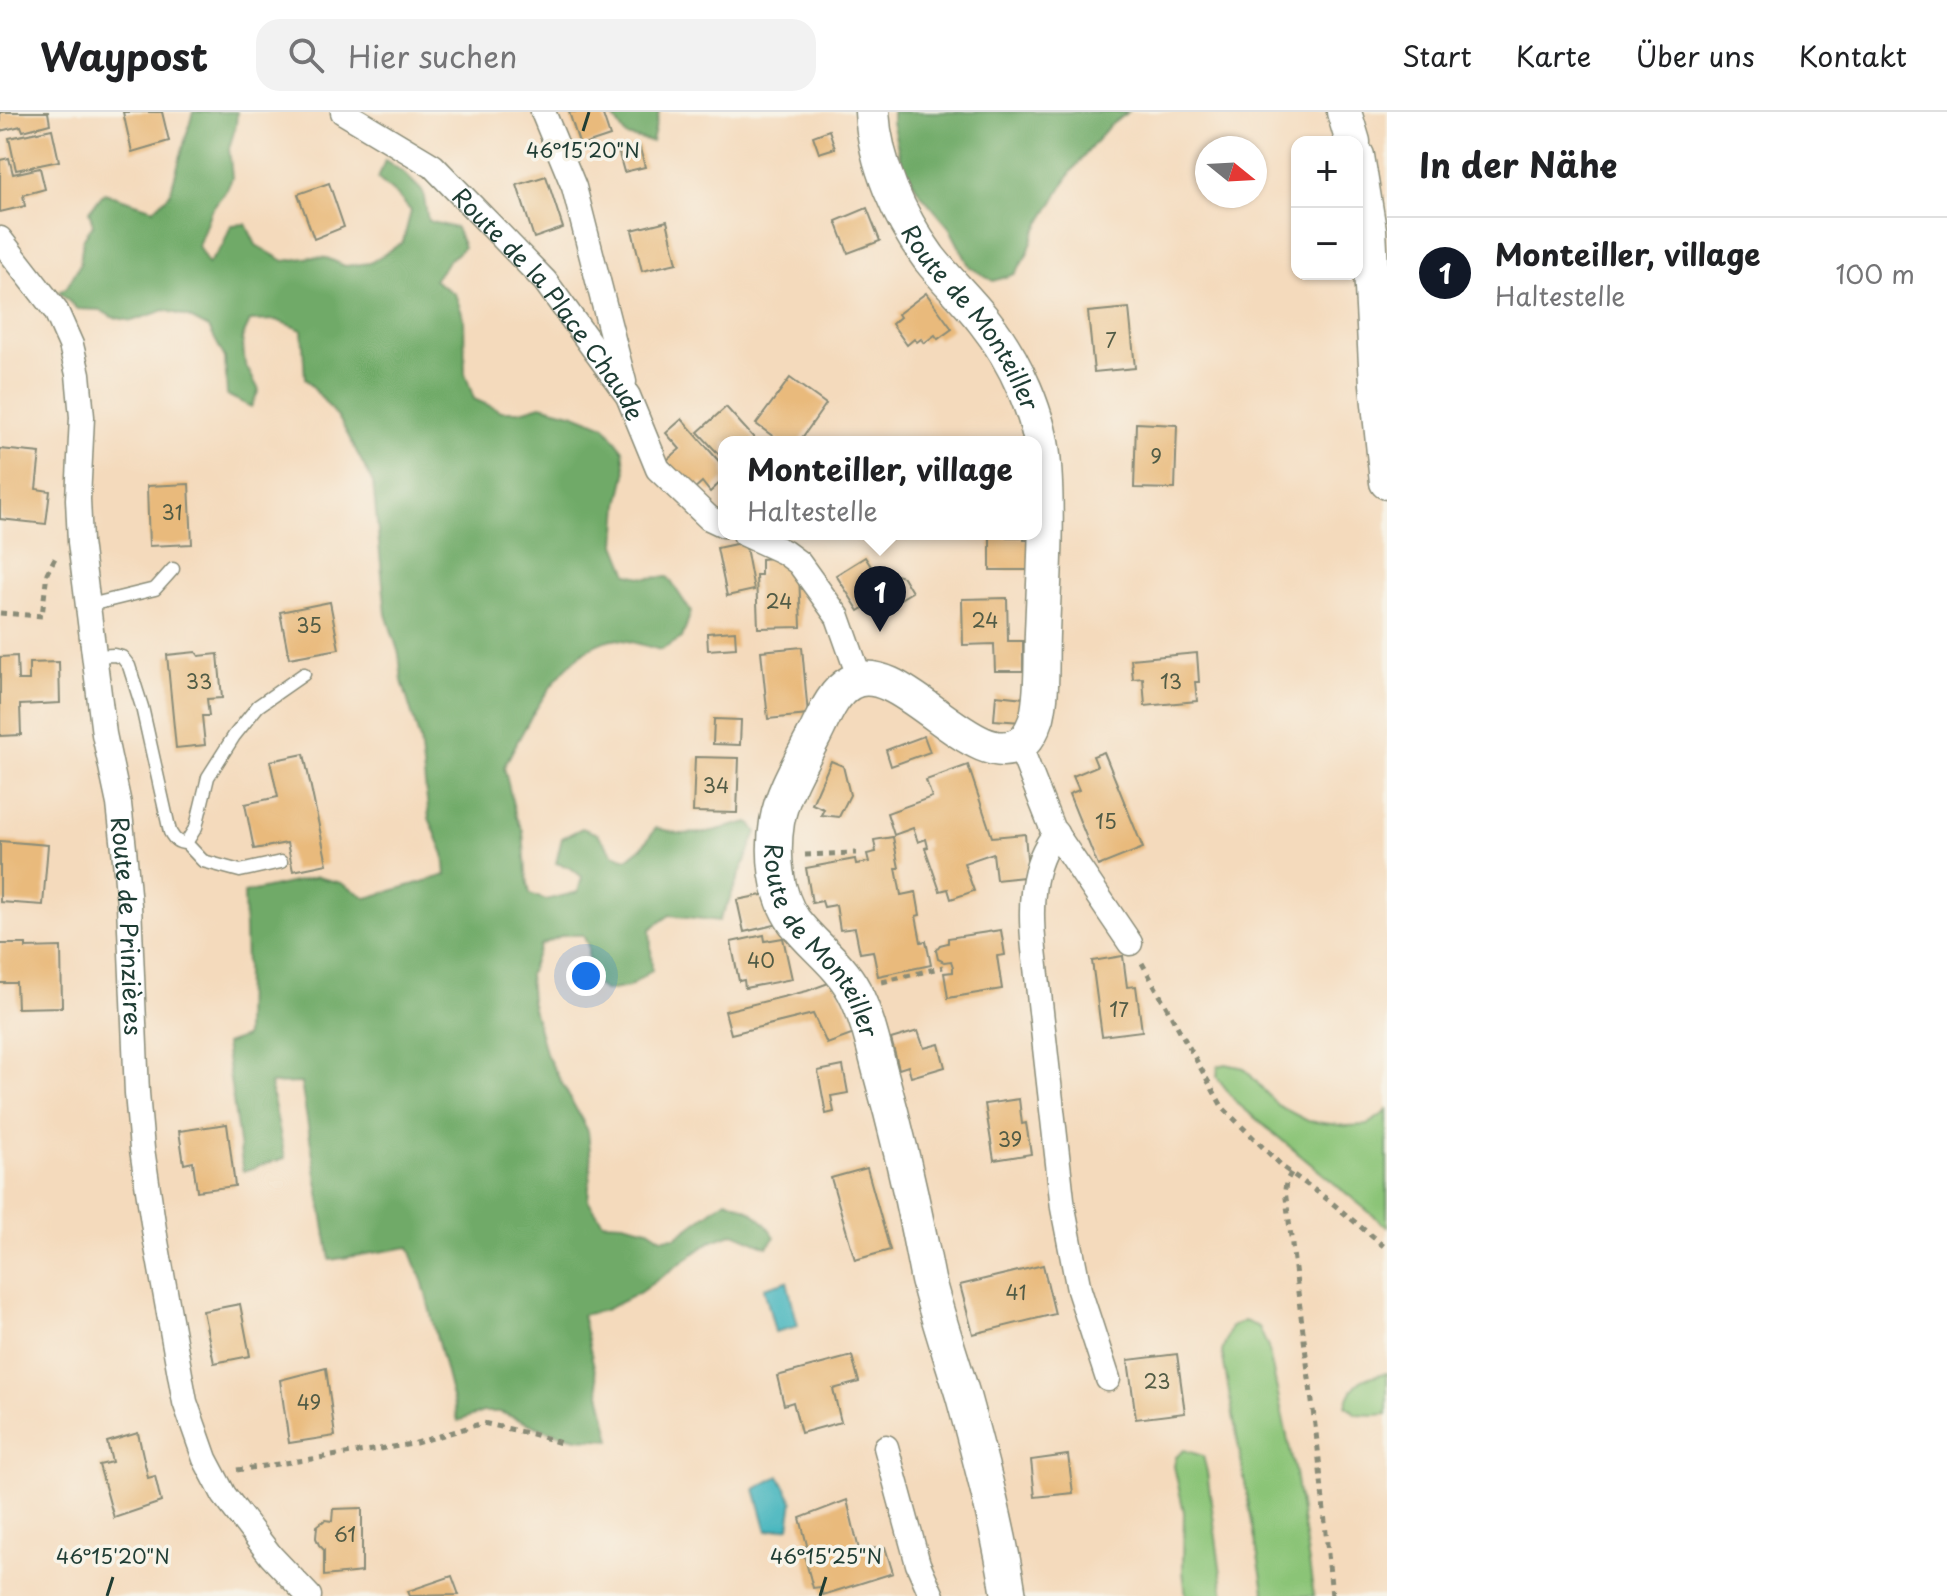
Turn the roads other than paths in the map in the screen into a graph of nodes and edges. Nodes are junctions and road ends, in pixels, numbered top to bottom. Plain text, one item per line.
1 (343, 112) edge
2 (543, 112) edge
3 (872, 112) edge
4 (1344, 112) edge
5 (1351, 136) edge
6 (1363, 189) edge
7 (0, 239) edge
8 (628, 396) junction
9 (1041, 436) edge
10 (1042, 440) edge
11 (1387, 482) edge
12 (718, 522) edge
13 (758, 540) edge
14 (173, 569) dead end
15 (87, 604) junction
16 (95, 656) junction
17 (304, 674) dead end
18 (860, 679) junction
19 (1019, 744) junction
20 (1056, 833) junction
21 (186, 843) junction
22 (281, 862) dead end
23 (1130, 943) road end
24 (1108, 1379) dead end
25 (886, 1447) dead end
26 (309, 1596) edge
27 (932, 1596) edge
28 (1009, 1596) edge

1 - 8 street, Route de la Place Chaude
2 - 8 street
3 - 9 street, Route de Monteiller
4 - 5 street
6 - 11 street
7 - 15 street, Route de Prinzières
8 - 12 street, Route de la Place Chaude
10 - 19 street, Route de Monteiller
13 - 18 street
14 - 15 lane
15 - 16 street, Route de Prinzières
16 - 21 lane
16 - 26 street, Route de Prinzières
17 - 21 lane
18 - 19 street
18 - 28 street, Route de Monteiller
19 - 20 street
20 - 23 street
20 - 24 street
21 - 22 lane
25 - 27 street

